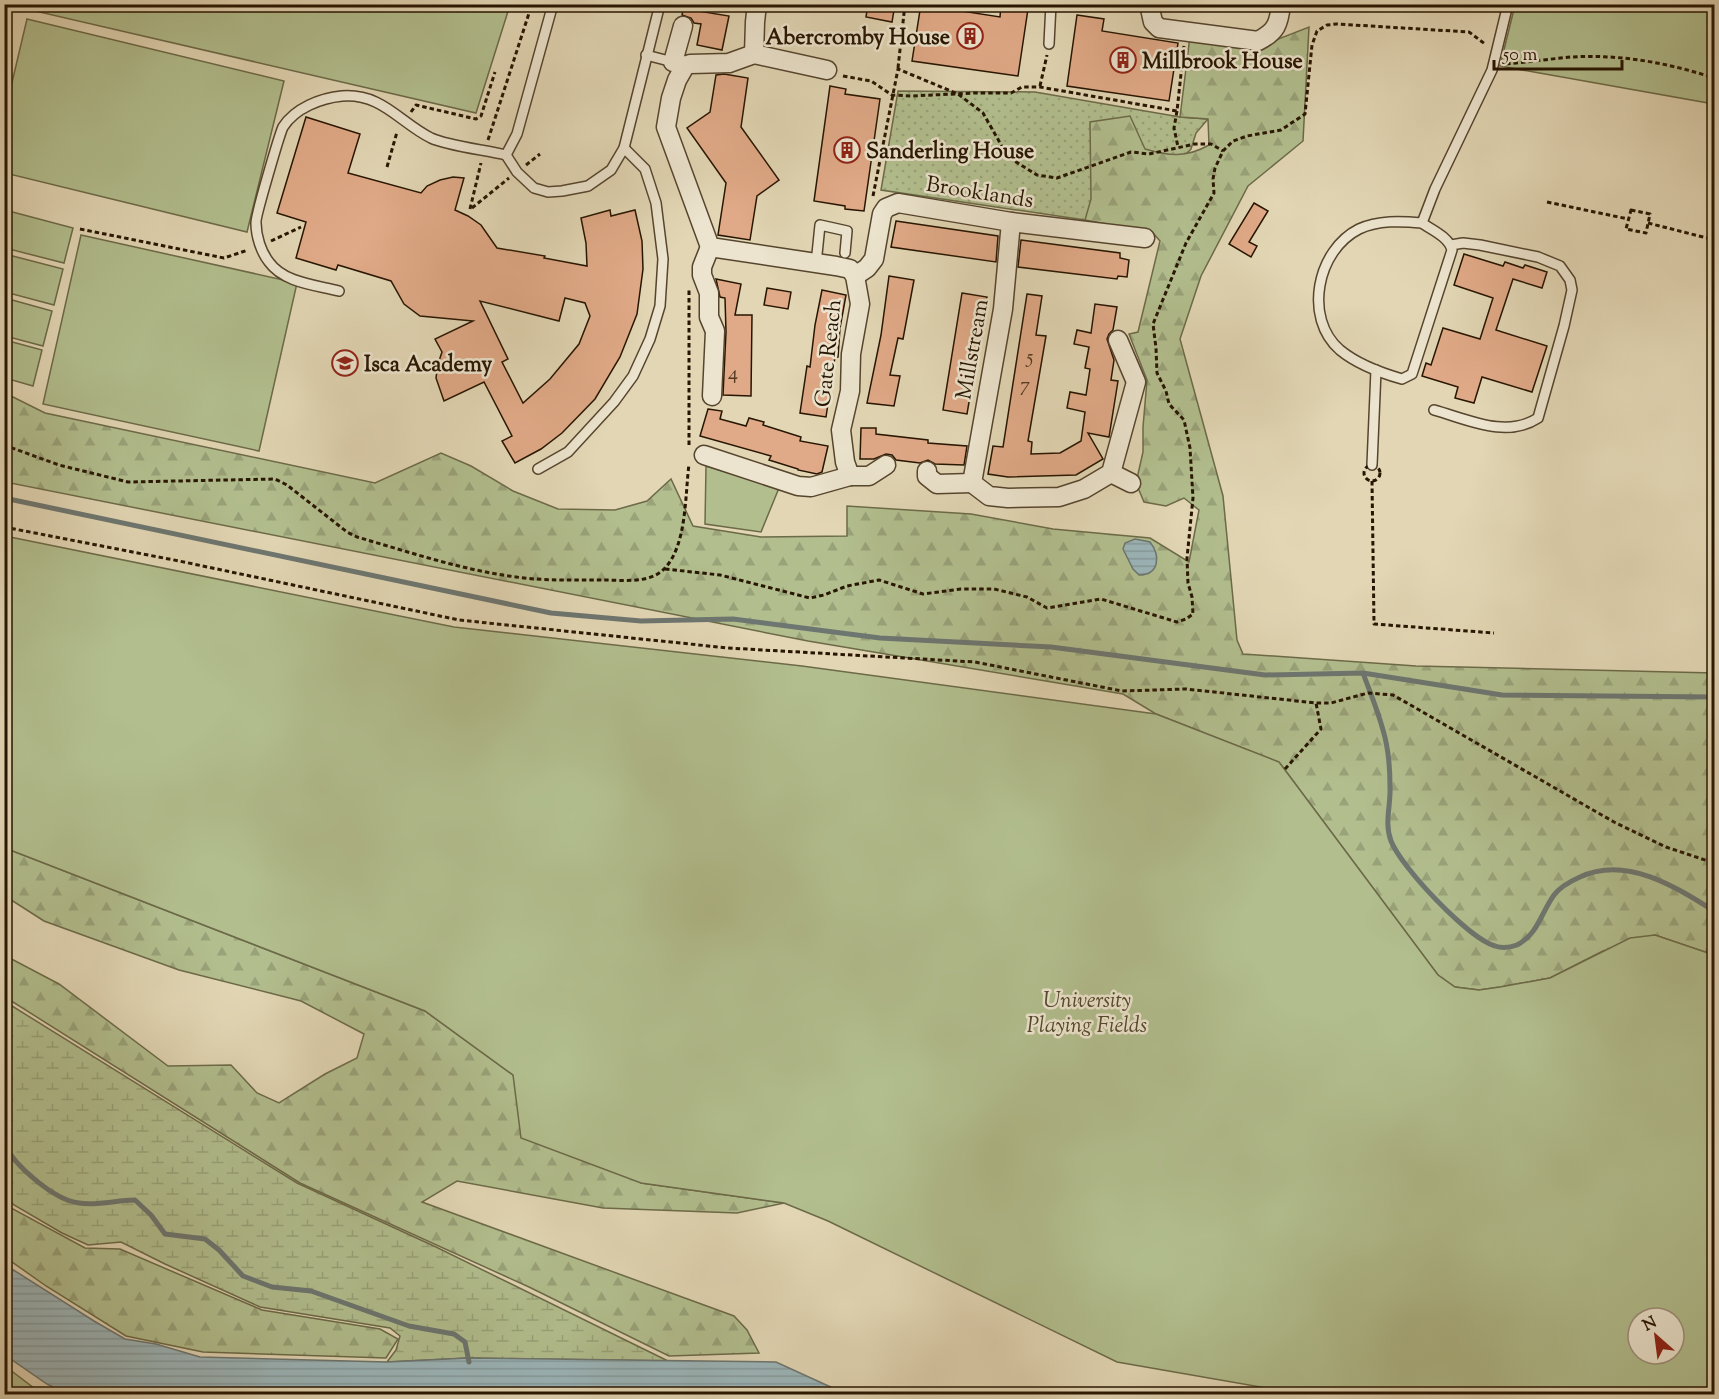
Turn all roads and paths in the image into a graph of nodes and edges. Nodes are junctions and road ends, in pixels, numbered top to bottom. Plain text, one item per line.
1 (532, 4) edge
2 (553, 4) edge
3 (660, 4) edge
4 (758, 4) edge
5 (905, 4) edge
6 (1051, 4) edge
7 (1149, 4) edge
8 (1281, 4) edge
9 (1508, 4) edge
10 (683, 26) dead end
11 (1048, 44) joint
12 (754, 54) junction
13 (646, 55) junction
14 (1183, 55) dead end
15 (1499, 55) junction
16 (679, 64) junction
17 (898, 69) junction
18 (827, 70) joint
19 (495, 72) dead end
20 (1714, 78) edge
21 (1040, 87) junction
22 (958, 94) junction
23 (892, 95) junction
24 (1177, 111) junction
25 (404, 122) junction
26 (1178, 147) junction
27 (624, 148) junction
28 (484, 149) junction
29 (1223, 151) junction
30 (540, 154) dead end
31 (506, 155) junction
32 (387, 167) dead end
33 (517, 172) junction
34 (874, 201) dead end
35 (1547, 202) dead end
36 (1629, 219) junction
37 (1011, 222) junction
38 (1422, 223) junction
39 (1648, 223) junction
40 (301, 227) dead end
41 (80, 229) dead end
42 (1145, 238) dead end
43 (1707, 238) dead end
44 (1451, 245) junction
45 (260, 246) junction
46 (710, 248) junction
47 (845, 253) dead end
48 (816, 264) junction
49 (855, 276) junction
50 (689, 289) dead end
51 (339, 291) dead end
52 (1118, 340) dead end
53 (1376, 370) junction
54 (712, 396) dead end
55 (1434, 410) dead end
56 (4, 445) edge
57 (694, 454) junction
58 (886, 465) dead end
59 (1372, 465) dead end
60 (538, 468) dead end
61 (927, 471) dead end
62 (1111, 473) junction
63 (850, 476) junction
64 (1371, 481) dead end
65 (972, 483) junction
66 (1131, 483) dead end
67 (4, 526) edge
68 (664, 568) junction
69 (1494, 633) dead end
70 (1316, 702) junction
71 (1285, 769) dead end
72 (1714, 862) edge
73 (4, 1389) edge
74 (13, 1395) edge

1 - 28 path
2 - 31 lane
3 - 13 lane
4 - 12 street
5 - 17 path
6 - 11 lane
7 - 8 street
9 - 15 lane
10 - 16 street
11 - 21 path
12 - 16 street
12 - 18 street
13 - 16 lane
13 - 27 lane
14 - 24 path
15 - 20 path
15 - 29 path
15 - 38 lane
16 - 46 street
17 - 22 path
17 - 23 path
18 - 23 path
19 - 25 path
21 - 22 path
21 - 24 path
22 - 23 path
22 - 26 path
23 - 34 path
24 - 26 path
25 - 28 lane
25 - 32 path
25 - 45 lane
26 - 29 path
27 - 33 lane
27 - 60 lane
28 - 31 lane
28 - 33 path
29 - 68 path
30 - 33 path
31 - 33 lane
35 - 36 path
36 - 39 path
36 - 39 path
37 - 42 street, Brooklands
37 - 49 street, Brooklands
37 - 65 street, Millstream
38 - 44 lane
38 - 53 lane
39 - 43 path
40 - 45 path
41 - 45 path
44 - 53 lane
44 - 55 lane
45 - 51 lane
46 - 48 street, Gate Reach
46 - 54 street
47 - 48 lane
48 - 49 street, Gate Reach
49 - 63 street, Gate Reach
50 - 57 path
52 - 62 street
53 - 59 lane
56 - 68 path
57 - 63 street
57 - 68 path
58 - 63 street
61 - 65 street
62 - 65 street
62 - 66 street
64 - 69 path
67 - 70 path
70 - 71 path
70 - 72 path
73 - 74 path

